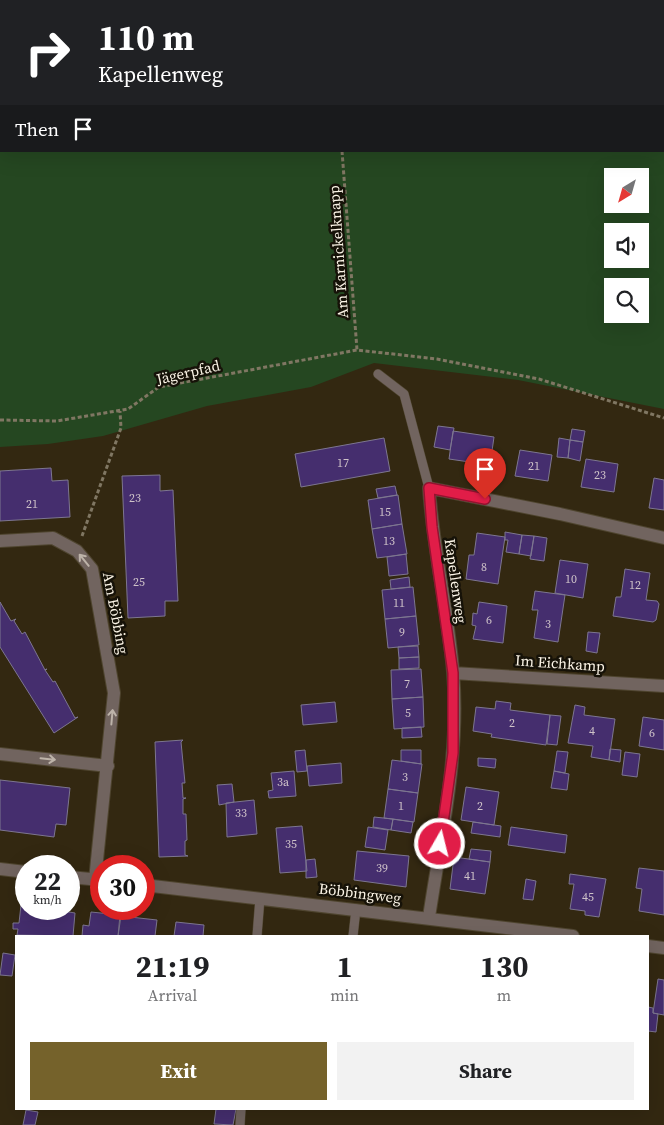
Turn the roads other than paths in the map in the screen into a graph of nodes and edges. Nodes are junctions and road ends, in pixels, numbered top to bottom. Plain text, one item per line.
1 (378, 374) dead end
2 (429, 488) junction
3 (664, 538) edge
4 (0, 542) edge
5 (453, 673) junction
6 (664, 686) edge
7 (0, 754) edge
8 (108, 766) junction
9 (100, 855) edge
10 (0, 869) edge
11 (15, 871) edge
12 (155, 886) edge
13 (260, 898) junction
14 (356, 909) junction
15 (429, 917) junction
16 (257, 935) edge
17 (353, 935) edge
18 (565, 935) edge
19 (649, 946) edge
20 (664, 948) edge
21 (241, 1110) edge
22 (240, 1125) edge

1 - 2 lane
2 - 3 street
2 - 5 street, Kapellenweg
8 -> 4 street, Am Böbbing
5 - 6 street, Im Eichkamp
5 - 15 street, Kapellenweg
7 -> 8 street
8 - 9 street, Am Böbbing
10 - 11 street
12 - 13 street, Böbbingweg
13 - 14 street, Böbbingweg
13 - 16 lane
14 - 15 street, Böbbingweg
14 - 17 lane
15 - 18 street, Böbbingweg
19 - 20 street
21 - 22 lane

